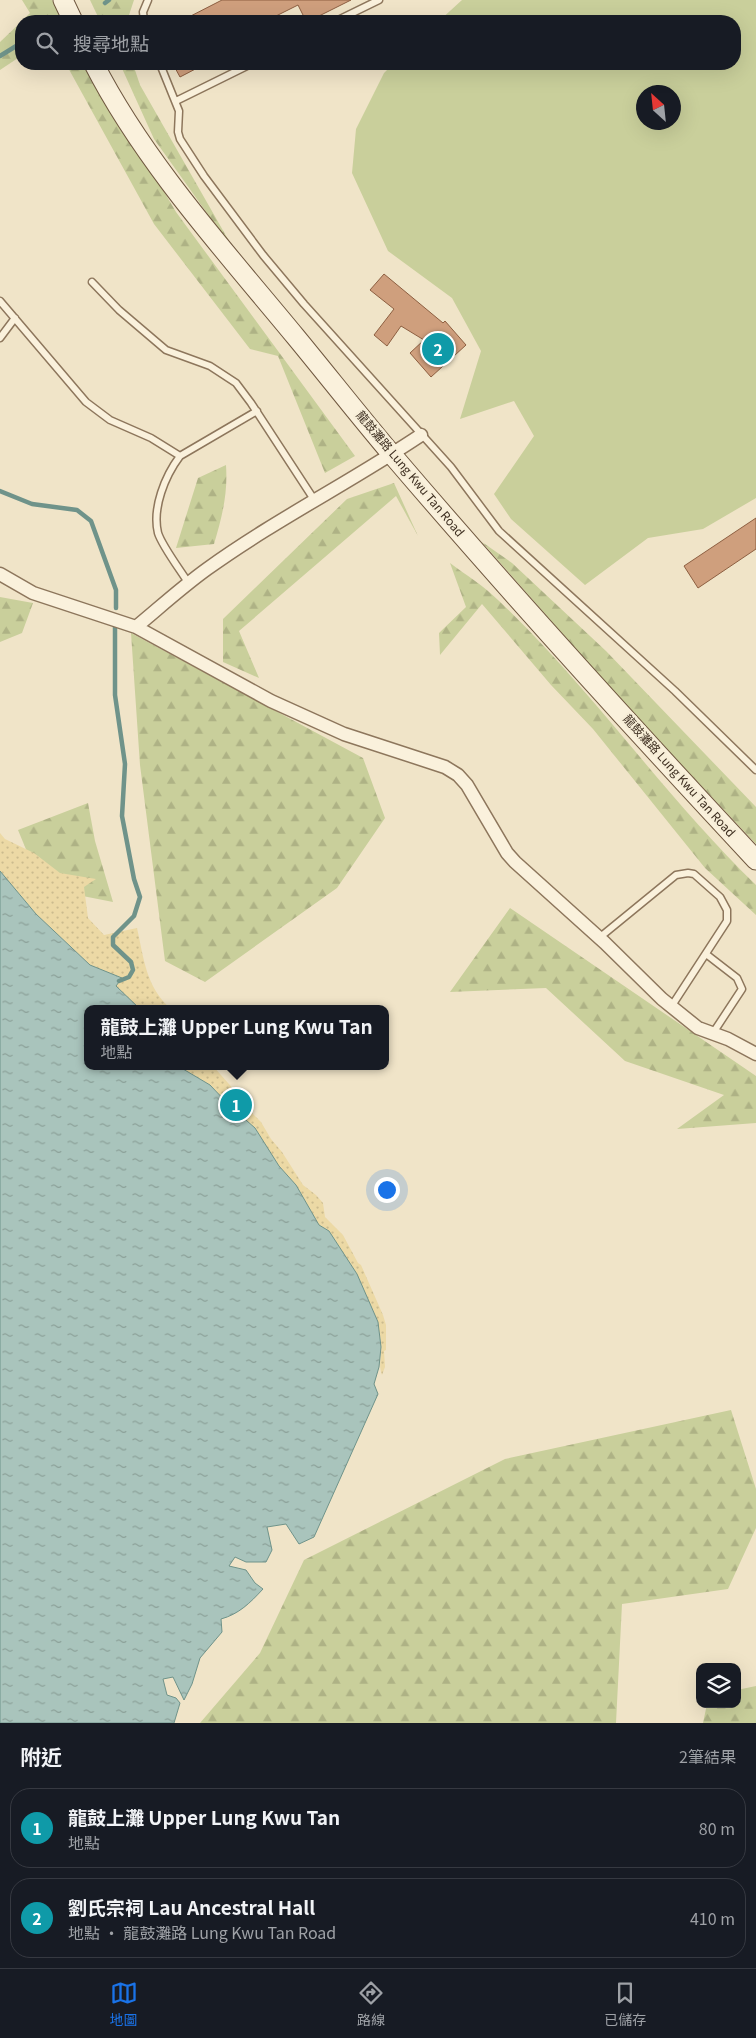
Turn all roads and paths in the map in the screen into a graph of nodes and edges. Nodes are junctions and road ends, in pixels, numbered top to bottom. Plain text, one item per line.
1 (63, 0) edge
2 (148, 0) edge
3 (379, 0) edge
4 (70, 15) edge
5 (143, 15) edge
6 (348, 15) edge
7 (97, 70) edge
8 (163, 70) edge
9 (239, 70) edge
10 (176, 102) junction
11 (92, 282) dead end
12 (0, 301) edge
13 (15, 318) junction
14 (0, 338) edge
15 (257, 412) junction
16 (421, 434) junction
17 (392, 454) junction
18 (180, 456) junction
19 (315, 502) junction
20 (0, 574) edge
21 (189, 584) junction
22 (136, 628) junction
23 (756, 770) edge
24 (756, 860) edge
25 (599, 938) junction
26 (706, 954) junction
27 (671, 1007) junction
28 (712, 1033) junction
29 (756, 1054) edge

1 - 4 street
2 - 5 lane
3 - 6 lane
7 - 17 street, 龍鼓灘路 Lung Kwu Tan Road
8 - 10 lane
9 - 10 lane
10 - 16 lane
11 - 15 lane
12 - 13 lane
13 - 14 lane
13 - 18 lane
15 - 18 lane
15 - 19 lane
16 - 17 street
16 - 23 lane
17 - 19 street
17 - 24 street, 龍鼓灘路 Lung Kwu Tan Road
18 - 21 lane
19 - 21 street
20 - 22 street
21 - 22 street
22 - 25 street
25 - 26 lane
25 - 27 street
26 - 27 lane
26 - 28 lane
27 - 28 street
28 - 29 street

